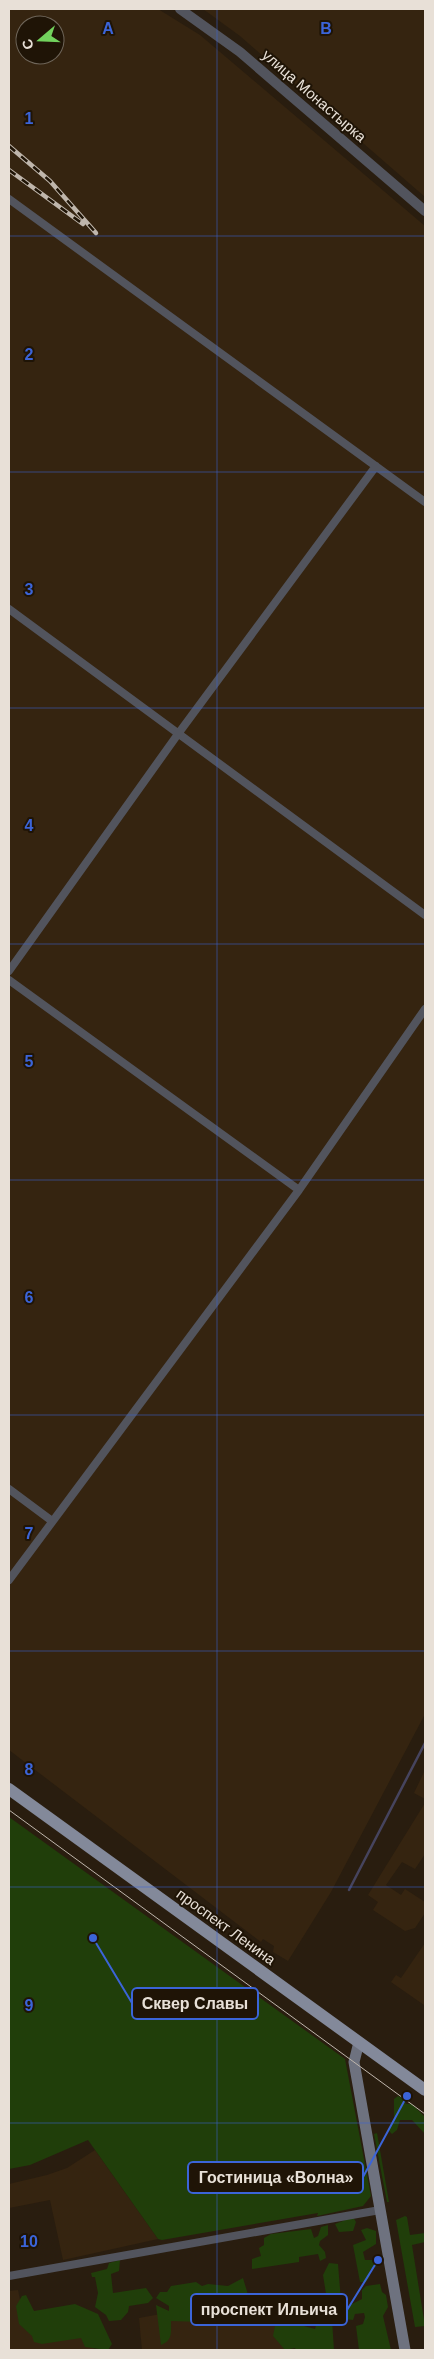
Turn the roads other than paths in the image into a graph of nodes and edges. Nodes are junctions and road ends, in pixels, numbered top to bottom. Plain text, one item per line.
1 (180, 9) edge
2 (9, 199) edge
3 (425, 211) edge
4 (376, 466) junction
5 (425, 502) edge
6 (9, 610) edge
7 (178, 734) junction
8 (425, 916) edge
9 (9, 971) edge
10 (9, 980) edge
11 (425, 1009) edge
12 (299, 1190) junction
13 (9, 1489) edge
14 (52, 1521) junction
15 (9, 1580) edge
16 (9, 1789) edge
17 (358, 2042) junction
18 (425, 2090) edge
19 (380, 2210) junction
20 (9, 2276) edge
21 (405, 2350) edge

1 - 3 street, улица Монастырка
2 - 4 street
4 - 5 street
4 - 7 street
6 - 7 street
7 - 8 street
7 - 9 street
10 - 12 street
11 - 12 street
12 - 14 street
13 - 14 street
14 - 15 street
16 - 17 main road, проспект Ленина
17 - 18 main road, проспект Ленина
17 - 19 main road
19 - 20 street
19 - 21 main road

